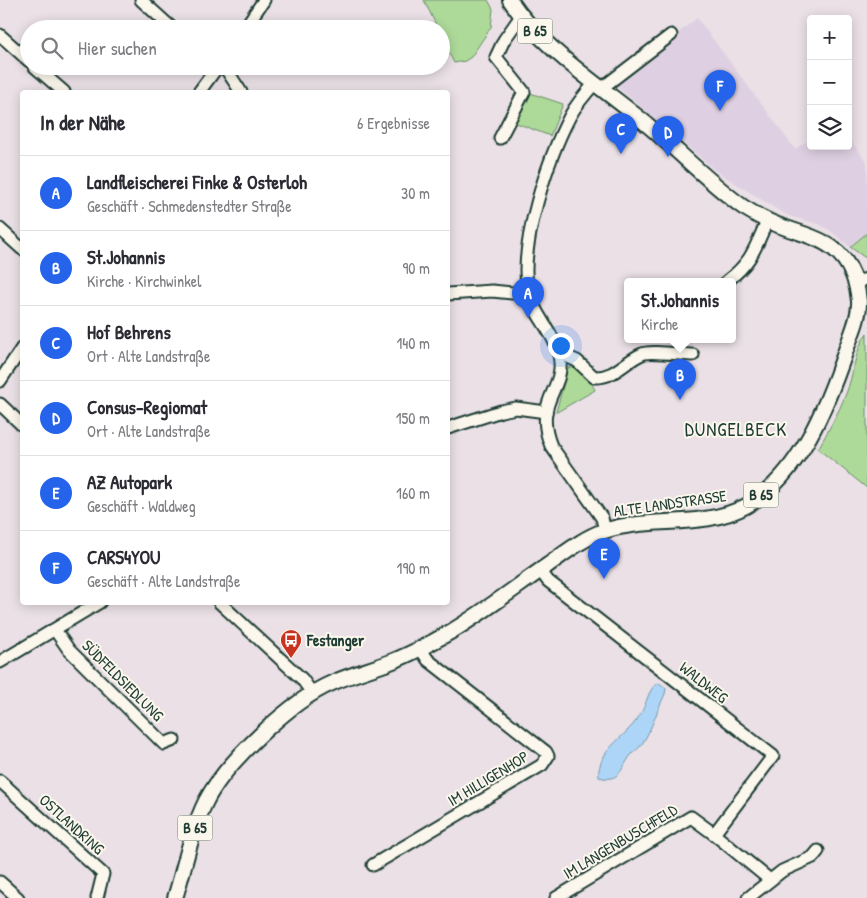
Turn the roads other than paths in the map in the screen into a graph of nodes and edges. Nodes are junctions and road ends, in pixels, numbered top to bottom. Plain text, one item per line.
1 (140, 0) edge
2 (264, 0) edge
3 (510, 0) edge
4 (521, 16) junction
5 (162, 20) edge
6 (250, 20) edge
7 (671, 35) dead end
8 (0, 36) edge
9 (20, 53) edge
10 (44, 75) edge
11 (212, 75) edge
12 (230, 75) edge
13 (599, 85) junction
14 (62, 90) edge
15 (200, 90) edge
16 (240, 90) edge
17 (500, 138) dead end
18 (767, 221) junction
19 (0, 230) edge
20 (20, 248) edge
21 (730, 278) edge
22 (861, 280) edge
23 (528, 290) junction
24 (450, 294) edge
25 (20, 351) edge
26 (559, 353) junction
27 (693, 355) dead end
28 (0, 381) edge
29 (0, 404) edge
30 (546, 412) junction
31 (20, 423) edge
32 (450, 427) edge
33 (605, 531) junction
34 (540, 570) junction
35 (95, 605) edge
36 (222, 605) edge
37 (55, 630) junction
38 (420, 648) junction
39 (0, 662) edge
40 (312, 693) junction
41 (174, 740) dead end
42 (0, 781) edge
43 (714, 834) junction
44 (818, 851) dead end
45 (373, 865) dead end
46 (770, 880) junction
47 (0, 882) edge
48 (18, 898) edge
49 (97, 898) edge
50 (175, 898) edge
51 (556, 898) edge
52 (748, 898) edge

1 - 5 street
2 - 6 street
3 - 4 main road, B 65
4 - 13 main road, B 65
4 - 17 street
7 - 13 street
8 - 9 street
10 - 14 street
11 - 15 street
12 - 16 street
13 - 18 main road, ALTE LANDSTRASSE / B 65
13 - 23 street
18 - 21 street
18 - 22 main road, ALTE LANDSTRASSE / B 65
19 - 20 street
22 - 33 main road, ALTE LANDSTRASSE / B 65
23 - 24 street
23 - 26 street
25 - 28 street
26 - 27 street
26 - 30 street
29 - 31 street
30 - 32 street
30 - 33 street
33 - 34 main road, B 65
34 - 38 main road, B 65
34 - 43 street, WALDWEG
35 - 37 street
36 - 40 street
37 - 39 street
37 - 41 street, SÜDFELDSIEDLUNG
38 - 40 main road, B 65
38 - 45 street, IM HILLIGENHOP
40 - 50 main road, B 65
42 - 49 street, OSTLANDRING
43 - 46 street, IM LANGENBUSCHFELD
43 - 51 street, IM LANGENBUSCHFELD
44 - 46 street
46 - 52 street
47 - 48 street

